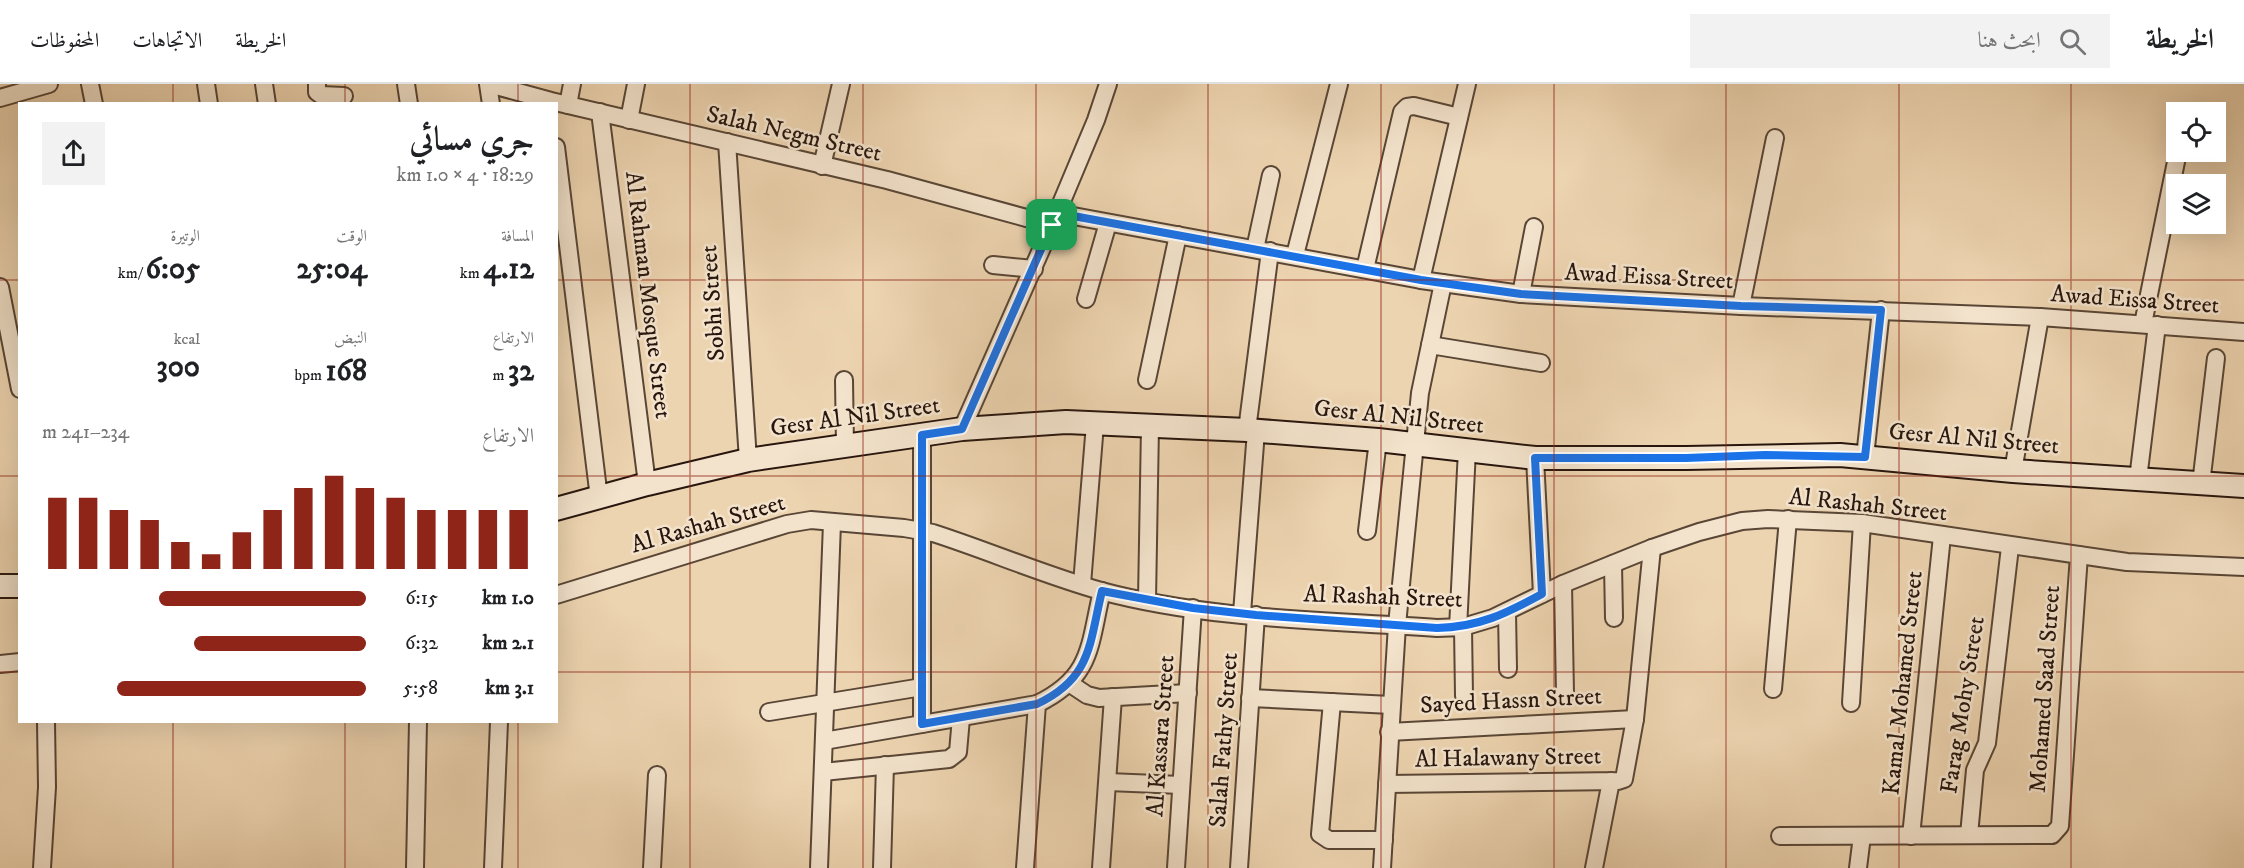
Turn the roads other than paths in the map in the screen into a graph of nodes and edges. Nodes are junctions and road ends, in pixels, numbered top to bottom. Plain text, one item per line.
1 (49, 84) edge
2 (90, 84) edge
3 (206, 84) edge
4 (264, 84) edge
5 (316, 84) edge
6 (406, 84) edge
7 (489, 84) edge
8 (572, 84) edge
9 (636, 84) edge
10 (841, 84) edge
11 (1108, 84) edge
12 (1339, 84) edge
13 (1467, 84) edge
14 (16, 88) edge
15 (345, 94) edge
16 (0, 98) edge
17 (94, 102) edge
18 (209, 102) edge
19 (267, 102) edge
20 (409, 102) edge
21 (491, 102) edge
22 (553, 102) edge
23 (558, 102) edge
24 (558, 103) edge
25 (600, 112) junction
26 (1459, 117) junction
27 (629, 120) junction
28 (1775, 138) dead end
29 (727, 142) junction
30 (2176, 162) edge
31 (558, 163) edge
32 (822, 166) junction
33 (1271, 175) dead end
34 (1055, 219) junction
35 (1108, 223) junction
36 (1534, 227) dead end
37 (1178, 235) junction
38 (1262, 250) junction
39 (1295, 255) junction
40 (993, 265) dead end
41 (1034, 269) junction
42 (1365, 269) junction
43 (1421, 280) junction
44 (1443, 283) junction
45 (0, 287) edge
46 (1521, 294) junction
47 (1086, 299) dead end
48 (1741, 306) junction
49 (1881, 310) junction
50 (2040, 318) junction
51 (2150, 325) junction
52 (2244, 332) edge
53 (1430, 345) junction
54 (2216, 358) dead end
55 (1541, 363) dead end
56 (18, 379) edge
57 (844, 380) dead end
58 (1147, 380) dead end
59 (1095, 424) junction
60 (1150, 426) junction
61 (962, 429) junction
62 (1252, 430) junction
63 (922, 435) junction
64 (1378, 440) junction
65 (1415, 444) junction
66 (845, 446) junction
67 (1467, 450) junction
68 (1865, 457) junction
69 (1535, 458) junction
70 (748, 460) junction
71 (2013, 471) junction
72 (2138, 479) junction
73 (647, 484) junction
74 (2201, 484) junction
75 (2244, 486) edge
76 (599, 498) junction
77 (558, 508) edge
78 (1788, 519) junction
79 (832, 523) junction
80 (1862, 523) junction
81 (923, 531) junction
82 (1367, 531) dead end
83 (1942, 536) junction
84 (2010, 547) junction
85 (1652, 548) junction
86 (2079, 555) junction
87 (1613, 564) junction
88 (2244, 567) edge
89 (1082, 584) junction
90 (1563, 584) junction
91 (0, 586) edge
92 (18, 586) edge
93 (1102, 591) junction
94 (558, 594) edge
95 (1542, 594) junction
96 (1147, 600) junction
97 (1193, 608) junction
98 (1508, 612) junction
99 (1249, 614) junction
100 (1614, 618) dead end
101 (1397, 625) junction
102 (1460, 627) junction
103 (18, 662) edge
104 (0, 664) edge
105 (1509, 669) dead end
106 (1069, 683) junction
107 (922, 687) junction
108 (1773, 689) dead end
109 (1188, 693) junction
110 (1565, 694) dead end
111 (1464, 696) dead end
112 (1113, 698) junction
113 (1250, 698) junction
114 (1332, 702) junction
115 (826, 703) junction
116 (1851, 703) dead end
117 (1037, 704) junction
118 (1391, 705) junction
119 (769, 712) dead end
120 (961, 718) junction
121 (1635, 719) junction
122 (46, 723) edge
123 (417, 723) edge
124 (499, 723) edge
125 (922, 724) junction
126 (1389, 732) junction
127 (824, 741) junction
128 (885, 765) junction
129 (823, 772) junction
130 (657, 775) dead end
131 (1619, 778) junction
132 (1108, 782) junction
133 (1387, 784) junction
134 (1181, 785) junction
135 (1969, 835) junction
136 (1780, 836) dead end
137 (1862, 836) junction
138 (1911, 836) junction
139 (1384, 840) junction
140 (42, 868) edge
141 (415, 868) edge
142 (493, 868) edge
143 (652, 868) edge
144 (819, 868) edge
145 (882, 868) edge
146 (1025, 868) edge
147 (1101, 868) edge
148 (1176, 868) edge
149 (1239, 868) edge
150 (1382, 868) edge
151 (1594, 868) edge
152 (1858, 868) edge

1 - 14 street
2 - 17 street
3 - 18 street
4 - 19 street
5 - 15 street
6 - 20 street
7 - 21 street
7 - 22 street, Salah Negm Street
8 - 23 street
9 - 27 street
10 - 32 street
11 - 34 street
12 - 39 street
13 - 26 street
14 - 16 street
24 - 25 street, Salah Negm Street
25 - 27 street, Salah Negm Street
25 - 73 street, Al Rahman Mosque Street
26 - 42 street
26 - 43 street
27 - 29 street, Salah Negm Street
28 - 48 street
29 - 32 street, Salah Negm Street
29 - 70 street, Sobhi Street
30 - 51 street
31 - 76 street
32 - 34 street, Salah Negm Street
33 - 38 street, Salah Fathy Street
34 - 35 street, Awad Eissa Street
34 - 41 street
35 - 37 street, Awad Eissa Street
35 - 47 street
36 - 46 street
37 - 38 street, Awad Eissa Street
37 - 58 street
38 - 39 street, Awad Eissa Street
38 - 62 street, Salah Fathy Street
39 - 42 street, Awad Eissa Street
40 - 41 street
41 - 61 street
42 - 43 street, Awad Eissa Street
43 - 44 street, Awad Eissa Street
44 - 46 street, Awad Eissa Street
44 - 53 street
45 - 56 street
46 - 48 street, Awad Eissa Street
48 - 49 street, Awad Eissa Street
49 - 50 street, Awad Eissa Street
49 - 68 street
50 - 51 street, Awad Eissa Street
50 - 71 street
51 - 52 street, Awad Eissa Street
51 - 72 street
53 - 55 street
53 - 65 street
54 - 74 street
57 - 66 street
59 - 60 street, Gesr Al Nil Street
59 - 61 street, Gesr Al Nil Street
59 - 89 street
60 - 62 street, Gesr Al Nil Street
60 - 96 street
61 - 63 street, Gesr Al Nil Street
62 - 64 street, Gesr Al Nil Street
62 - 99 street, Salah Fathy Street
63 - 66 street, Gesr Al Nil Street
63 - 81 street
64 - 65 street, Gesr Al Nil Street
64 - 82 street
65 - 67 street, Gesr Al Nil Street
65 - 101 street
66 - 70 street, Gesr Al Nil Street
67 - 69 street, Gesr Al Nil Street
67 - 102 street
68 - 69 street, Gesr Al Nil Street
68 - 71 street, Gesr Al Nil Street
69 - 95 street
70 - 73 street, Gesr Al Nil Street
71 - 72 street, Gesr Al Nil Street
72 - 74 street, Gesr Al Nil Street
73 - 76 street, Gesr Al Nil Street
74 - 75 street, Gesr Al Nil Street
76 - 77 street, Gesr Al Nil Street
78 - 80 street, Al Rashah Street
78 - 85 street, Al Rashah Street
78 - 108 street
79 - 81 street, Al Rashah Street
79 - 94 street, Al Rashah Street
79 - 115 street
80 - 83 street, Al Rashah Street
80 - 116 street
81 - 89 street, Al Rashah Street
81 - 107 street
83 - 84 street, Al Rashah Street
83 - 138 street, Kamal Mohamed Street
84 - 86 street, Al Rashah Street
84 - 135 street, Farag Mohy Street
85 - 87 street, Al Rashah Street
85 - 121 street
86 - 88 street, Al Rashah Street
86 - 135 street, Mohamed Saad Street
87 - 90 street, Al Rashah Street
87 - 100 street
89 - 93 street, Al Rashah Street
90 - 95 street, Al Rashah Street
90 - 110 street
91 - 92 street
93 - 96 street, Al Rashah Street
93 - 106 street
95 - 98 street, Al Rashah Street
96 - 97 street, Al Rashah Street
97 - 99 street, Al Rashah Street
97 - 109 street, Al Kassara Street
98 - 102 street, Al Rashah Street
98 - 105 street
99 - 101 street, Al Rashah Street
99 - 113 street, Salah Fathy Street
101 - 102 street, Al Rashah Street
101 - 118 street
102 - 111 street
103 - 104 street
106 - 112 street
106 - 117 street
107 - 115 street
107 - 125 street
109 - 112 street
109 - 134 street, Al Kassara Street
112 - 132 street
113 - 114 street
113 - 149 street, Salah Fathy Street
114 - 118 street
114 - 139 street
115 - 119 street
115 - 127 street
117 - 120 street
117 - 146 street
118 - 126 street
120 - 125 street
120 - 128 street
121 - 126 street, Sayed Hassn Street
121 - 131 street
122 - 140 street
123 - 141 street
124 - 142 street
125 - 127 street
126 - 133 street
127 - 129 street
128 - 129 street
128 - 145 street
129 - 144 street
130 - 143 street
131 - 133 street, Al Halawany Street
131 - 151 street
132 - 134 street
132 - 147 street
133 - 139 street
134 - 148 street, Al Kassara Street
135 - 138 street
136 - 137 street
137 - 138 street
137 - 152 street
139 - 150 street

